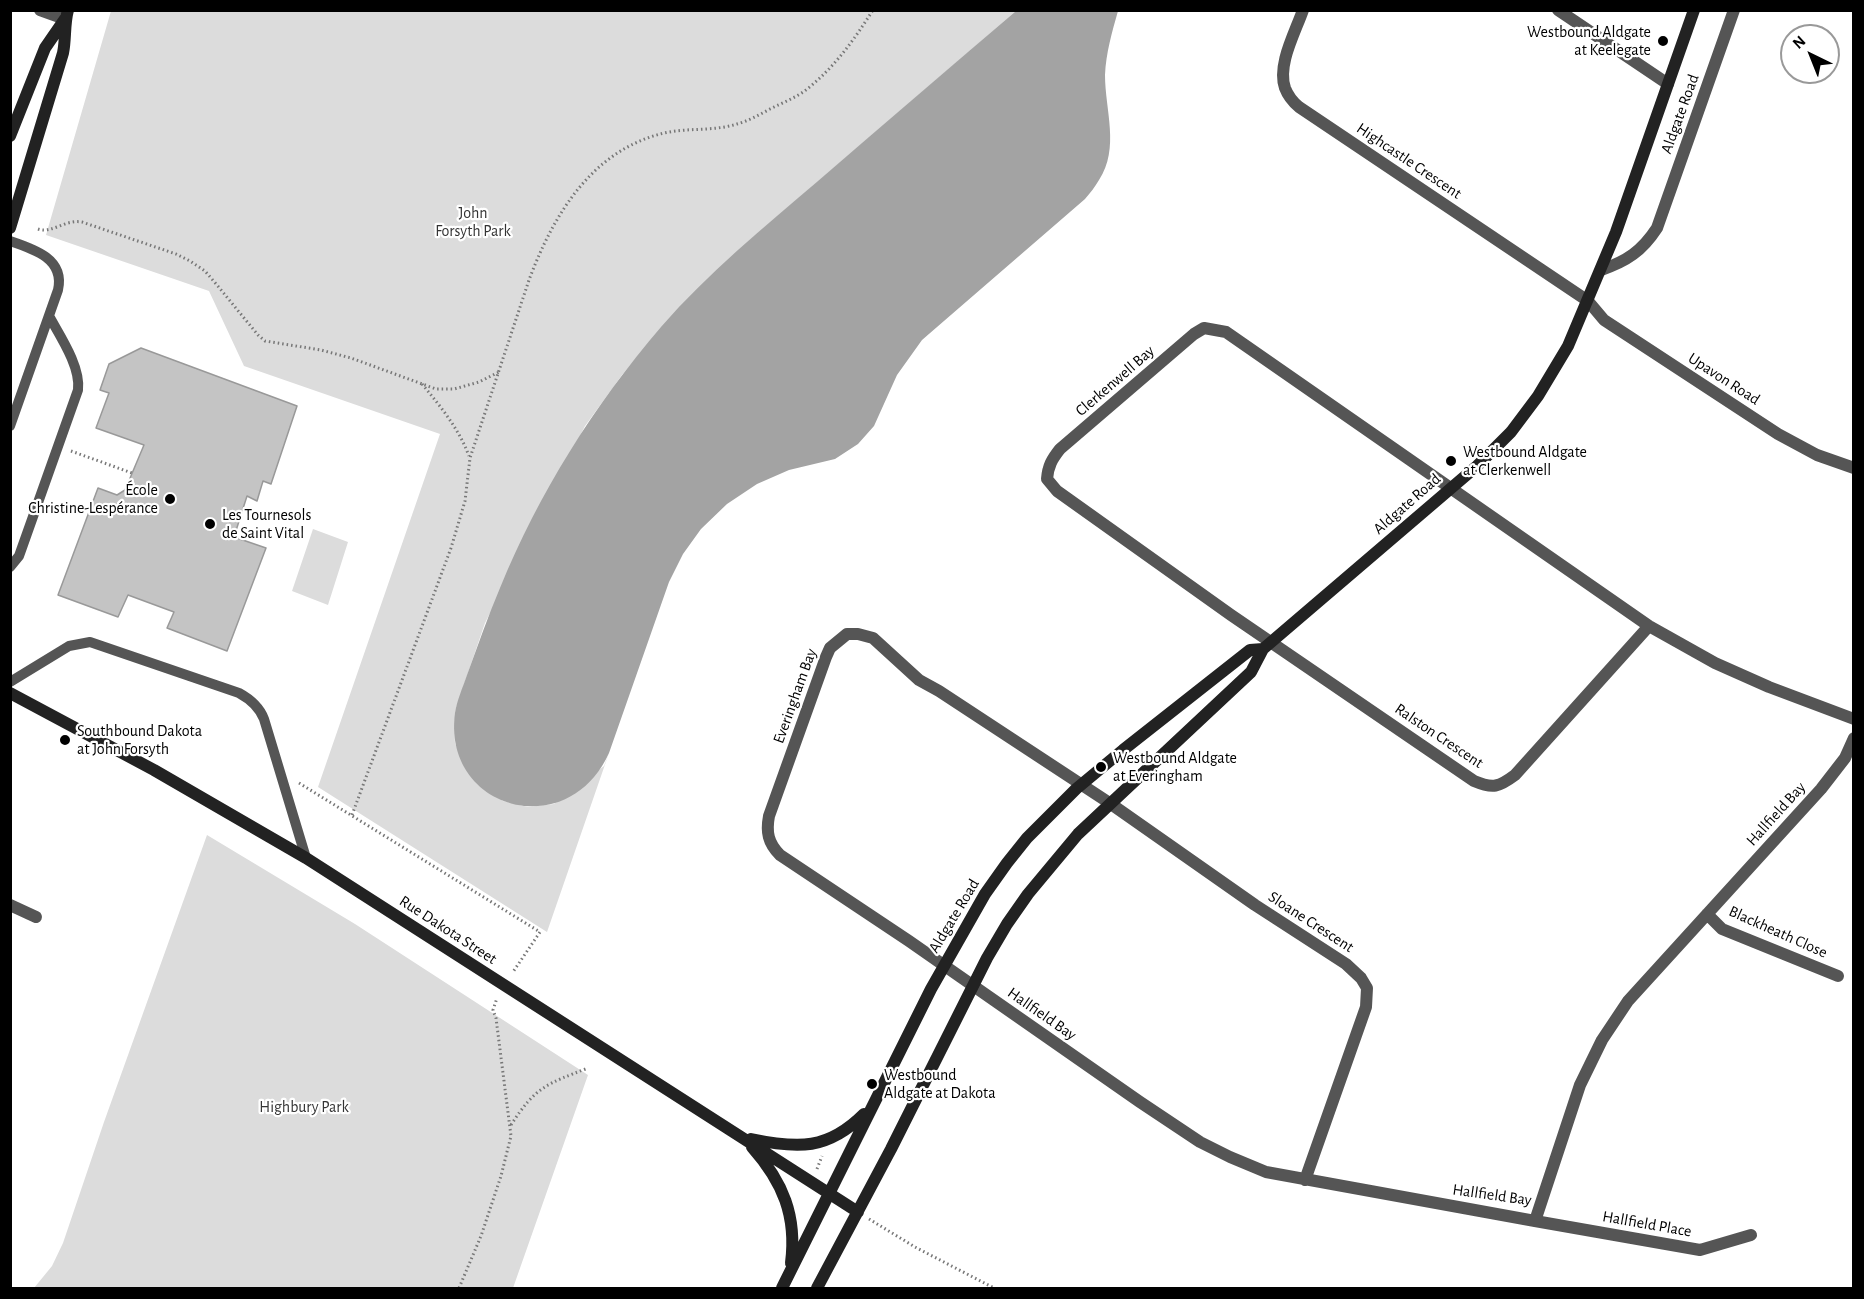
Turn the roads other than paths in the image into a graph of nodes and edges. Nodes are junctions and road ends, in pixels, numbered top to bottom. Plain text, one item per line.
1 (40, 10) edge
2 (1303, 10) edge
3 (1558, 10) edge
4 (1694, 10) edge
5 (1734, 10) edge
6 (67, 15) edge
7 (1668, 84) junction
8 (10, 136) edge
9 (10, 228) edge
10 (10, 241) edge
11 (1601, 270) junction
12 (1588, 301) junction
13 (49, 316) junction
14 (10, 426) edge
15 (1854, 468) edge
16 (1450, 489) junction
17 (10, 567) edge
18 (1649, 626) junction
19 (1267, 645) junction
20 (10, 682) edge
21 (10, 693) edge
22 (1854, 719) edge
23 (1854, 738) edge
24 (1082, 784) junction
25 (1095, 793) joint
26 (1111, 804) junction
27 (306, 858) junction
28 (10, 905) edge
29 (1707, 914) junction
30 (36, 917) dead end
31 (944, 966) junction
32 (957, 975) joint
33 (1838, 976) dead end
34 (973, 987) junction
35 (871, 1106) junction
36 (743, 1137) junction
37 (1305, 1180) junction
38 (829, 1193) junction
39 (858, 1212) junction
40 (1534, 1221) junction
41 (1752, 1235) dead end
42 (789, 1273) junction
43 (782, 1288) edge
44 (817, 1288) edge

1 - 6 street
2 - 12 street, Highcastle Crescent
3 - 7 street
4 - 7 street, Aldgate Road
5 - 11 street, Aldgate Road
6 - 8 street
6 - 9 street
7 - 11 street, Aldgate Road
10 - 13 lane
11 - 12 street, Aldgate Road
12 - 15 street, Upavon Road
12 - 16 street, Aldgate Road
13 - 14 lane
13 - 17 lane
16 - 18 street
16 - 19 street, Aldgate Road
16 - 19 street, Clerkenwell Bay
18 - 19 street, Ralston Crescent
18 - 22 street
19 - 24 street, Aldgate Road
19 - 26 street, Aldgate Road
20 - 27 lane
21 - 27 street, Rue Dakota Street
23 - 29 street, Hallfield Bay
24 - 25 street, Everingham Bay
24 - 31 street, Aldgate Road
24 - 31 street, Everingham Bay
25 - 26 street, Sloane Crescent
26 - 34 street, Aldgate Road
26 - 37 street, Sloane Crescent
27 - 36 street, Rue Dakota Street
28 - 30 street
29 - 33 street, Blackheath Close
29 - 40 street, Hallfield Bay
31 - 32 street, Everingham Bay
31 - 35 street, Aldgate Road
32 - 34 street, Hallfield Bay
34 - 37 street, Hallfield Bay
34 - 39 street, Aldgate Road
35 - 36 street
35 - 38 street, Aldgate Road
36 - 38 street, Rue Dakota Street
36 - 42 street
37 - 40 street, Hallfield Bay
38 - 39 street, Rue Dakota Street
38 - 42 street, Aldgate Road
39 - 44 street, Aldgate Road
40 - 41 street, Hallfield Place
42 - 43 street, Aldgate Road

